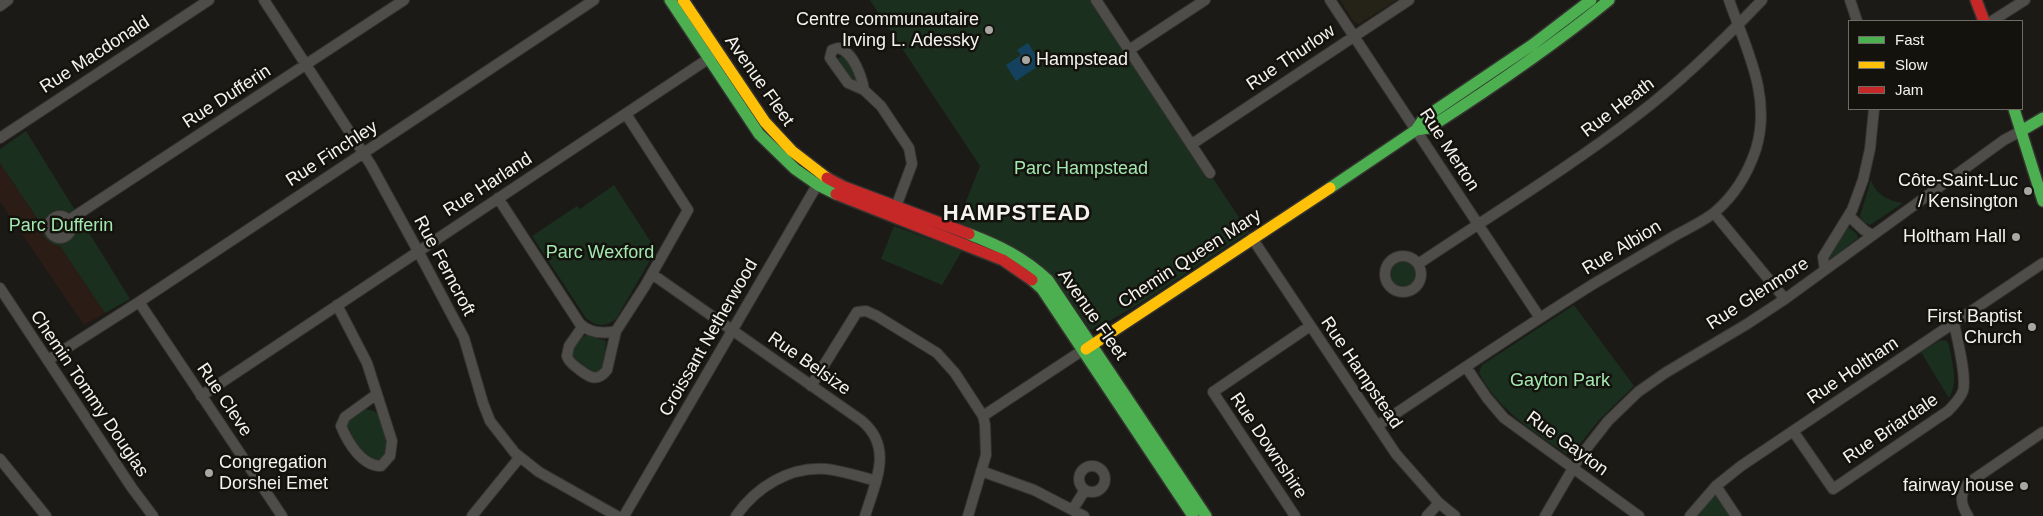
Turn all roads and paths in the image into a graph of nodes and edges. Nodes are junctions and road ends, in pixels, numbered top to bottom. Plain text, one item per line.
1 (8, 0) edge
2 (209, 0) edge
3 (264, 0) edge
4 (404, 0) edge
5 (594, 0) edge
6 (670, 0) edge
7 (683, 0) edge
8 (1096, 0) edge
9 (1205, 0) edge
10 (1330, 0) edge
11 (1409, 0) edge
12 (1591, 0) edge
13 (1609, 0) edge
14 (1729, 0) edge
15 (1762, 0) edge
16 (1850, 0) edge
17 (1976, 0) edge
18 (2026, 0) edge
19 (0, 6) edge
20 (1569, 18) junction
21 (1858, 20) edge
22 (1984, 20) edge
23 (1994, 20) edge
24 (1738, 25) junction
25 (1576, 28) junction
26 (1354, 36) junction
27 (1129, 50) junction
28 (713, 56) junction
29 (306, 65) junction
30 (864, 90) dead end
31 (1874, 110) edge
32 (2014, 110) edge
33 (626, 114) junction
34 (2043, 118) edge
35 (1416, 130) junction
36 (2021, 131) junction
37 (0, 138) edge
38 (1192, 144) junction
39 (363, 153) junction
40 (1210, 173) dead end
41 (820, 181) junction
42 (498, 198) junction
43 (2043, 201) edge
44 (894, 212) junction
45 (1714, 213) junction
46 (1849, 216) junction
47 (68, 220) dead end
48 (1479, 224) junction
49 (1872, 235) junction
50 (1252, 238) junction
51 (418, 251) junction
52 (2043, 263) edge
53 (1418, 264) dead end
54 (1824, 270) junction
55 (652, 274) junction
56 (0, 288) edge
57 (1785, 299) junction
58 (139, 302) junction
59 (337, 305) junction
60 (1540, 318) junction
61 (1954, 323) junction
62 (583, 326) junction
63 (1310, 326) junction
64 (732, 330) junction
65 (616, 331) junction
66 (1088, 347) junction
67 (48, 360) junction
68 (1466, 367) junction
69 (812, 386) junction
70 (377, 394) junction
71 (201, 396) junction
72 (983, 416) junction
73 (1377, 426) junction
74 (1793, 431) junction
75 (2043, 432) edge
76 (520, 457) junction
77 (0, 459) edge
78 (1572, 468) junction
79 (981, 471) junction
80 (876, 481) junction
81 (1716, 486) junction
82 (1085, 490) dead end
83 (1439, 503) junction
84 (1073, 509) junction
85 (46, 516) edge
86 (153, 516) edge
87 (282, 516) edge
88 (472, 516) edge
89 (617, 516) edge
90 (624, 516) edge
91 (736, 516) edge
92 (865, 516) edge
93 (968, 516) edge
94 (1084, 516) edge
95 (1193, 516) edge
96 (1206, 516) edge
97 (1295, 516) edge
98 (1426, 516) edge
99 (1455, 516) edge
100 (1545, 516) edge
101 (1639, 516) edge
102 (1690, 516) edge
103 (1736, 516) edge
104 (1968, 516) edge

1 - 19 street
2 - 37 street, Rue Macdonald
3 - 29 street, Rue Ferncroft
4 - 29 street, Rue Dufferin
5 - 39 street, Rue Finchley
6 - 28 main road, Avenue Fleet
7 - 28 main road, Avenue Fleet
8 - 27 street
9 - 27 street
10 - 26 street, Rue Merton
11 - 26 street, Rue Thurlow
12 - 20 main road, Chemin Queen Mary
13 - 25 main road, Chemin Queen Mary
14 - 24 street, Rue Albion
15 - 24 street, Rue Heath
16 - 21 street
17 - 22 main road
18 - 23 street
20 - 25 street
20 - 35 main road, Chemin Queen Mary
24 - 45 street, Rue Albion
24 - 48 street, Rue Heath
25 - 35 main road, Chemin Queen Mary
26 - 35 street, Rue Merton
26 - 38 street, Rue Thurlow
27 - 38 street
28 - 33 street, Rue Harland
28 - 41 main road, Avenue Fleet
29 - 39 street, Rue Ferncroft
29 - 47 street, Rue Dufferin
30 - 44 street
31 - 46 street
32 - 36 main road
33 - 42 street, Rue Harland
33 - 55 street
34 - 36 main road
35 - 48 street, Rue Merton
35 - 50 main road, Chemin Queen Mary
36 - 43 main road
36 - 49 street, Rue Glenmore
38 - 40 street
39 - 51 street, Rue Ferncroft
39 - 58 street, Rue Finchley
41 - 44 main road, Avenue Fleet
41 - 64 street, Croissant Netherwood
42 - 51 street, Rue Harland
42 - 62 street
44 - 66 main road, Avenue Fleet
45 - 57 street
45 - 60 street, Rue Albion
46 - 49 street
46 - 54 street
48 - 53 street, Rue Heath
48 - 60 street, Rue Merton
49 - 54 street, Rue Glenmore
50 - 63 street, Rue Hampstead
50 - 66 main road, Chemin Queen Mary
51 - 59 street, Rue Harland
51 - 76 street, Rue Ferncroft
52 - 61 street, Rue Holtham
54 - 57 street, Rue Glenmore
55 - 64 street, Rue Belsize
55 - 65 street
56 - 67 street, Chemin Tommy Douglas
57 - 78 street, Rue Glenmore
58 - 67 street, Rue Finchley
58 - 71 street, Rue Cleve
59 - 70 street
59 - 71 street, Rue Harland
60 - 68 street, Rue Albion
61 - 74 street, Rue Holtham
61 - 74 street, Rue Briardale
62 - 65 street
62 - 65 street
63 - 73 street, Rue Hampstead
63 - 97 street, Rue Downshire
64 - 69 street, Rue Belsize
64 - 90 street, Croissant Netherwood
66 - 72 street, Chemin Queen Mary
66 - 95 main road, Avenue Fleet
66 - 96 main road, Avenue Fleet
67 - 86 street, Chemin Tommy Douglas
68 - 73 street, Rue Albion
68 - 78 street, Rue Gayton
69 - 72 street
69 - 80 street, Rue Belsize
70 - 70 street
71 - 87 street, Rue Cleve
72 - 79 street
73 - 83 street, Rue Hampstead
74 - 81 street, Rue Holtham
75 - 104 street
76 - 88 street
76 - 89 street, Rue Ferncroft
77 - 85 street
78 - 100 street, Rue Glenmore
78 - 101 street, Rue Gayton
79 - 84 street
79 - 93 street
80 - 91 street
80 - 92 street, Rue Belsize
81 - 102 street, Rue Holtham
81 - 103 street
82 - 84 street
83 - 98 street
83 - 99 street, Rue Hampstead
84 - 94 street

